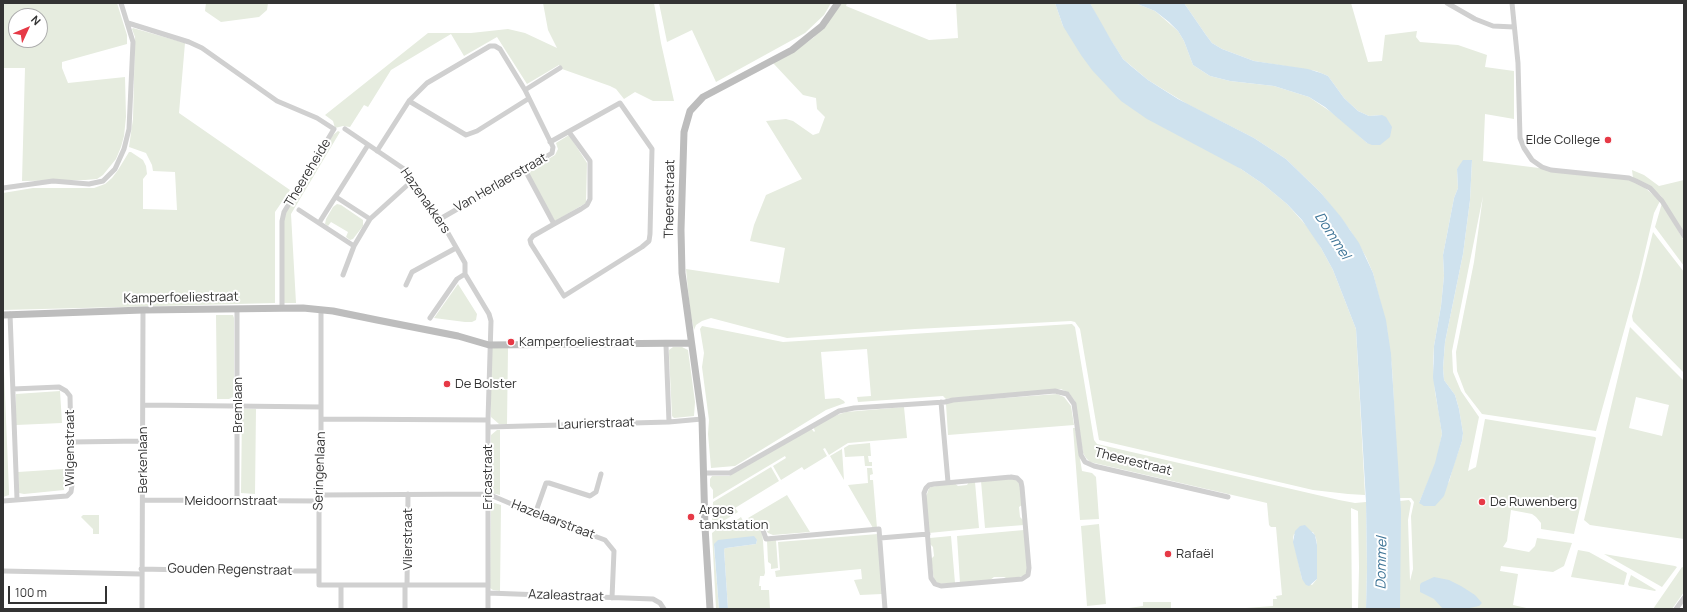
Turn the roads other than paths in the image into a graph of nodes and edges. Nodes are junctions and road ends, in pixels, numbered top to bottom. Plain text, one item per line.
1 (121, 3) edge
2 (838, 3) edge
3 (1447, 3) edge
4 (1512, 3) edge
5 (128, 23) junction
6 (1514, 27) junction
7 (560, 68) dead end
8 (525, 90) junction
9 (528, 99) junction
10 (409, 101) junction
11 (345, 129) dead end
12 (569, 132) junction
13 (550, 142) junction
14 (368, 145) junction
15 (377, 151) junction
16 (525, 170) junction
17 (413, 180) junction
18 (3, 188) edge
19 (336, 197) junction
20 (299, 210) dead end
21 (370, 219) junction
22 (440, 219) junction
23 (319, 223) junction
24 (554, 224) junction
25 (1684, 236) edge
26 (354, 246) junction
27 (456, 248) junction
28 (465, 274) junction
29 (343, 275) dead end
30 (406, 284) dead end
31 (282, 308) junction
32 (143, 310) junction
33 (237, 310) junction
34 (321, 310) junction
35 (6, 314) edge
36 (430, 318) dead end
37 (691, 343) junction
38 (490, 345) junction
39 (666, 345) junction
40 (13, 389) junction
41 (941, 402) junction
42 (144, 405) junction
43 (238, 406) junction
44 (321, 407) junction
45 (322, 419) junction
46 (702, 419) junction
47 (488, 420) junction
48 (669, 422) junction
49 (489, 427) junction
50 (142, 441) junction
51 (71, 442) junction
52 (704, 473) junction
53 (601, 474) dead end
54 (948, 482) junction
55 (408, 494) junction
56 (488, 494) junction
57 (321, 495) junction
58 (1228, 497) dead end
59 (17, 499) junction
60 (143, 500) junction
61 (3, 501) edge
62 (237, 501) junction
63 (319, 501) junction
64 (535, 514) junction
65 (705, 527) junction
66 (928, 534) junction
67 (880, 538) junction
68 (3, 571) edge
69 (319, 571) junction
70 (141, 572) junction
71 (341, 585) junction
72 (406, 585) junction
73 (488, 585) junction
74 (488, 593) junction
75 (612, 598) junction
76 (1684, 598) edge
77 (142, 609) edge
78 (341, 609) edge
79 (405, 609) edge
80 (488, 609) edge
81 (664, 609) edge
82 (710, 609) edge
83 (885, 609) edge
84 (1676, 609) edge

1 - 5 street
2 - 37 main road, Theerestraat
3 - 6 street
4 - 6 street
5 - 18 street
5 - 31 street, Theereheide
6 - 25 street
7 - 8 street
8 - 9 street
8 - 10 street
9 - 10 street
9 - 13 street
10 - 15 street
11 - 14 street, Hazenakkers
12 - 13 street
12 - 24 street
12 - 24 street
13 - 16 street, Van Herlaerstraat
14 - 15 street, Hazenakkers
14 - 19 street
15 - 17 street, Hazenakkers
16 - 22 street, Van Herlaerstraat
16 - 24 street
17 - 21 street
17 - 22 street, Hazenakkers
19 - 21 street
19 - 23 street
20 - 23 street
21 - 26 street
22 - 27 street, Hazenakkers
23 - 26 street
26 - 29 street
27 - 28 street, Hazenakkers
27 - 30 street
28 - 36 street
28 - 38 street, Hazenakkers
31 - 33 main road, Kamperfoeliestraat
31 - 34 main road, Kamperfoeliestraat
32 - 33 main road, Kamperfoeliestraat
32 - 35 main road, Kamperfoeliestraat
32 - 42 street, Berkenlaan
33 - 43 street, Bremlaan
34 - 38 main road, Kamperfoeliestraat
34 - 44 street, Seringenlaan
35 - 40 street
37 - 39 main road, Kamperfoeliestraat
37 - 46 main road, Theerestraat
38 - 39 main road, Kamperfoeliestraat
38 - 47 street, Ericastraat
39 - 48 street
40 - 51 street, Wilgenstraat
40 - 59 street
41 - 52 street, Theerestraat
41 - 54 street
41 - 58 street, Theerestraat
42 - 43 street
42 - 50 street, Berkenlaan
43 - 44 street
43 - 62 street, Bremlaan
44 - 45 street, Seringenlaan
45 - 47 street
45 - 57 street, Seringenlaan
46 - 48 street, Laurierstraat
46 - 52 main road, Theerestraat
47 - 49 street, Ericastraat
48 - 49 street, Laurierstraat
49 - 56 street, Ericastraat
50 - 51 street
50 - 60 street, Berkenlaan
51 - 59 street, Wilgenstraat
52 - 65 main road, Theerestraat
53 - 64 street
54 - 66 street
54 - 66 street
55 - 56 street
55 - 57 street
55 - 72 street, Vlierstraat
56 - 64 street, Hazelaarstraat
56 - 73 street, Ericastraat
57 - 63 street, Seringenlaan
59 - 61 street, Wilgenstraat
60 - 62 street, Meidoornstraat
60 - 70 street, Berkenlaan
62 - 63 street, Meidoornstraat
63 - 69 street, Seringenlaan
64 - 75 street, Hazelaarstraat
65 - 67 street
65 - 82 main road, Theerestraat
66 - 67 street
67 - 83 street
68 - 70 street, Gouden Regenstraat
69 - 70 street, Gouden Regenstraat
69 - 71 street, Seringenlaan
70 - 77 street, Berkenlaan
71 - 72 street
71 - 78 street
72 - 73 street
72 - 79 street, Vlierstraat
73 - 74 street, Ericastraat
74 - 75 street, Azaleastraat
74 - 80 street, Ericastraat
75 - 81 street, Azaleastraat
76 - 84 street

